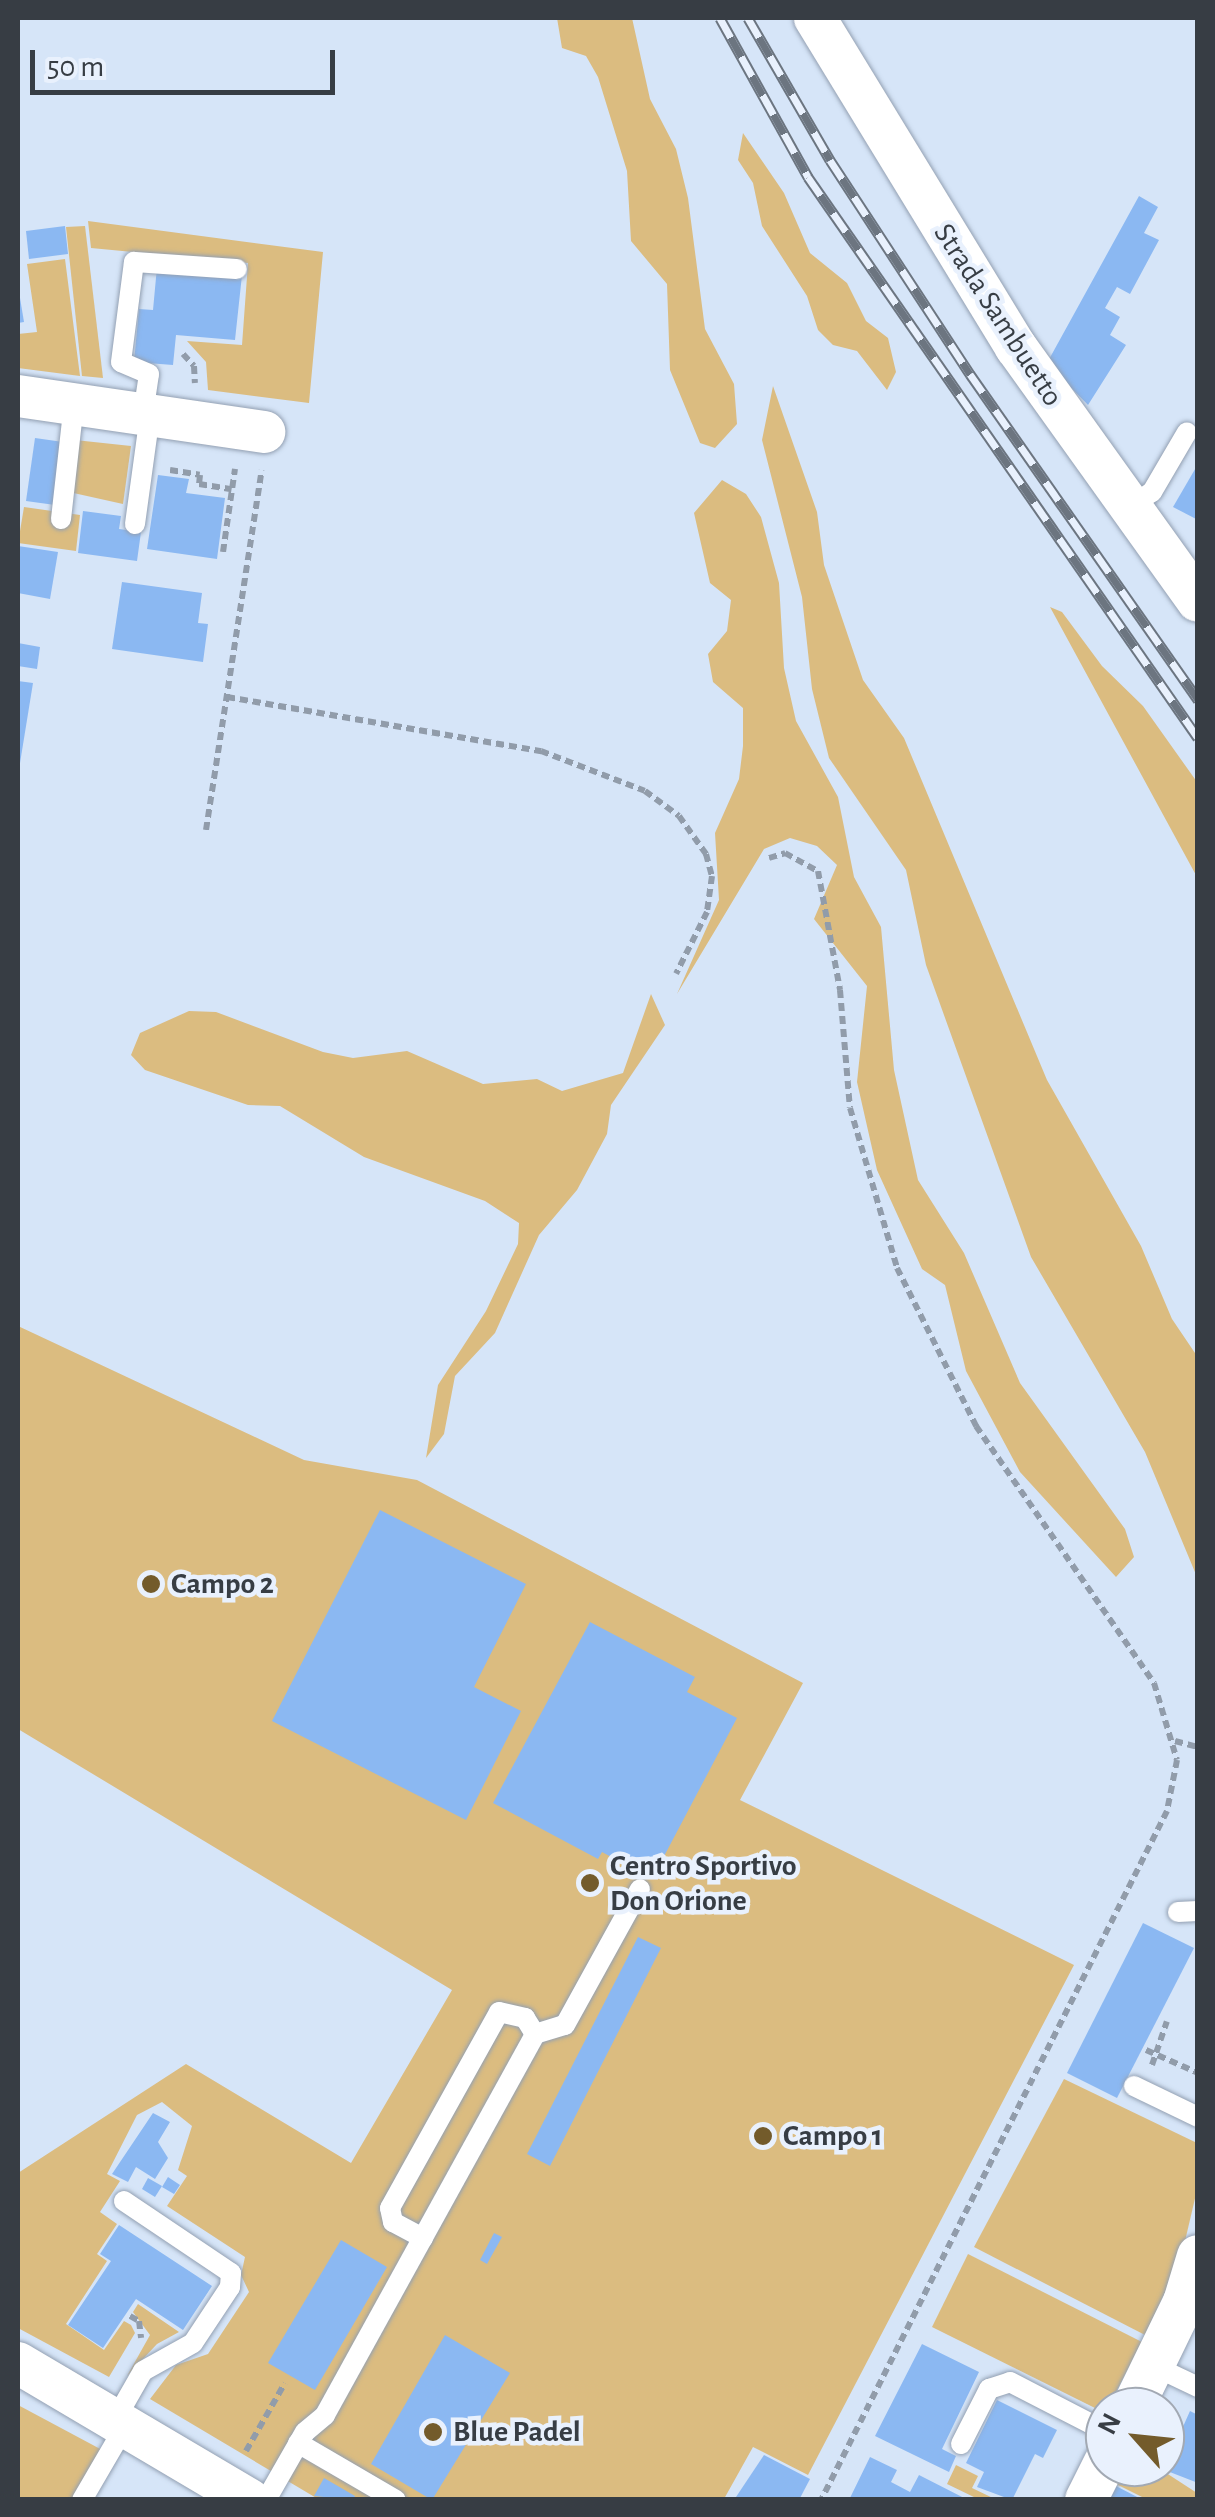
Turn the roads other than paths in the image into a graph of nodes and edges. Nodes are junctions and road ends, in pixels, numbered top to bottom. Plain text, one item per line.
1 (815, 18) edge
2 (237, 269) dead end
3 (18, 396) edge
4 (74, 404) junction
5 (147, 414) junction
6 (252, 430) road end
7 (1187, 432) dead end
8 (1127, 509) junction
9 (61, 520) dead end
10 (135, 524) dead end
11 (1198, 601) edge
12 (640, 1890) dead end
13 (535, 2034) junction
14 (1138, 2087) road end
15 (1198, 2118) edge
16 (124, 2201) dead end
17 (423, 2238) junction
18 (1198, 2256) edge
19 (18, 2363) edge
20 (1154, 2366) junction
21 (1143, 2387) edge
22 (1198, 2387) edge
23 (1085, 2421) edge
24 (120, 2423) junction
25 (298, 2444) junction
26 (961, 2444) dead end
27 (247, 2495) edge
28 (82, 2500) edge
29 (396, 2500) edge

1 - 8 street, Strada Sambuetto
2 - 5 lane
3 - 4 street
4 - 5 street
4 - 9 lane
5 - 6 street
5 - 10 lane
7 - 8 lane
8 - 11 street, Strada Sambuetto
12 - 13 lane
13 - 17 lane
13 - 17 lane
14 - 15 lane
16 - 24 lane
17 - 25 lane
18 - 20 street
19 - 24 street
20 - 21 street
20 - 22 lane
23 - 26 lane
24 - 27 street
24 - 28 lane
25 - 27 lane
25 - 29 lane

